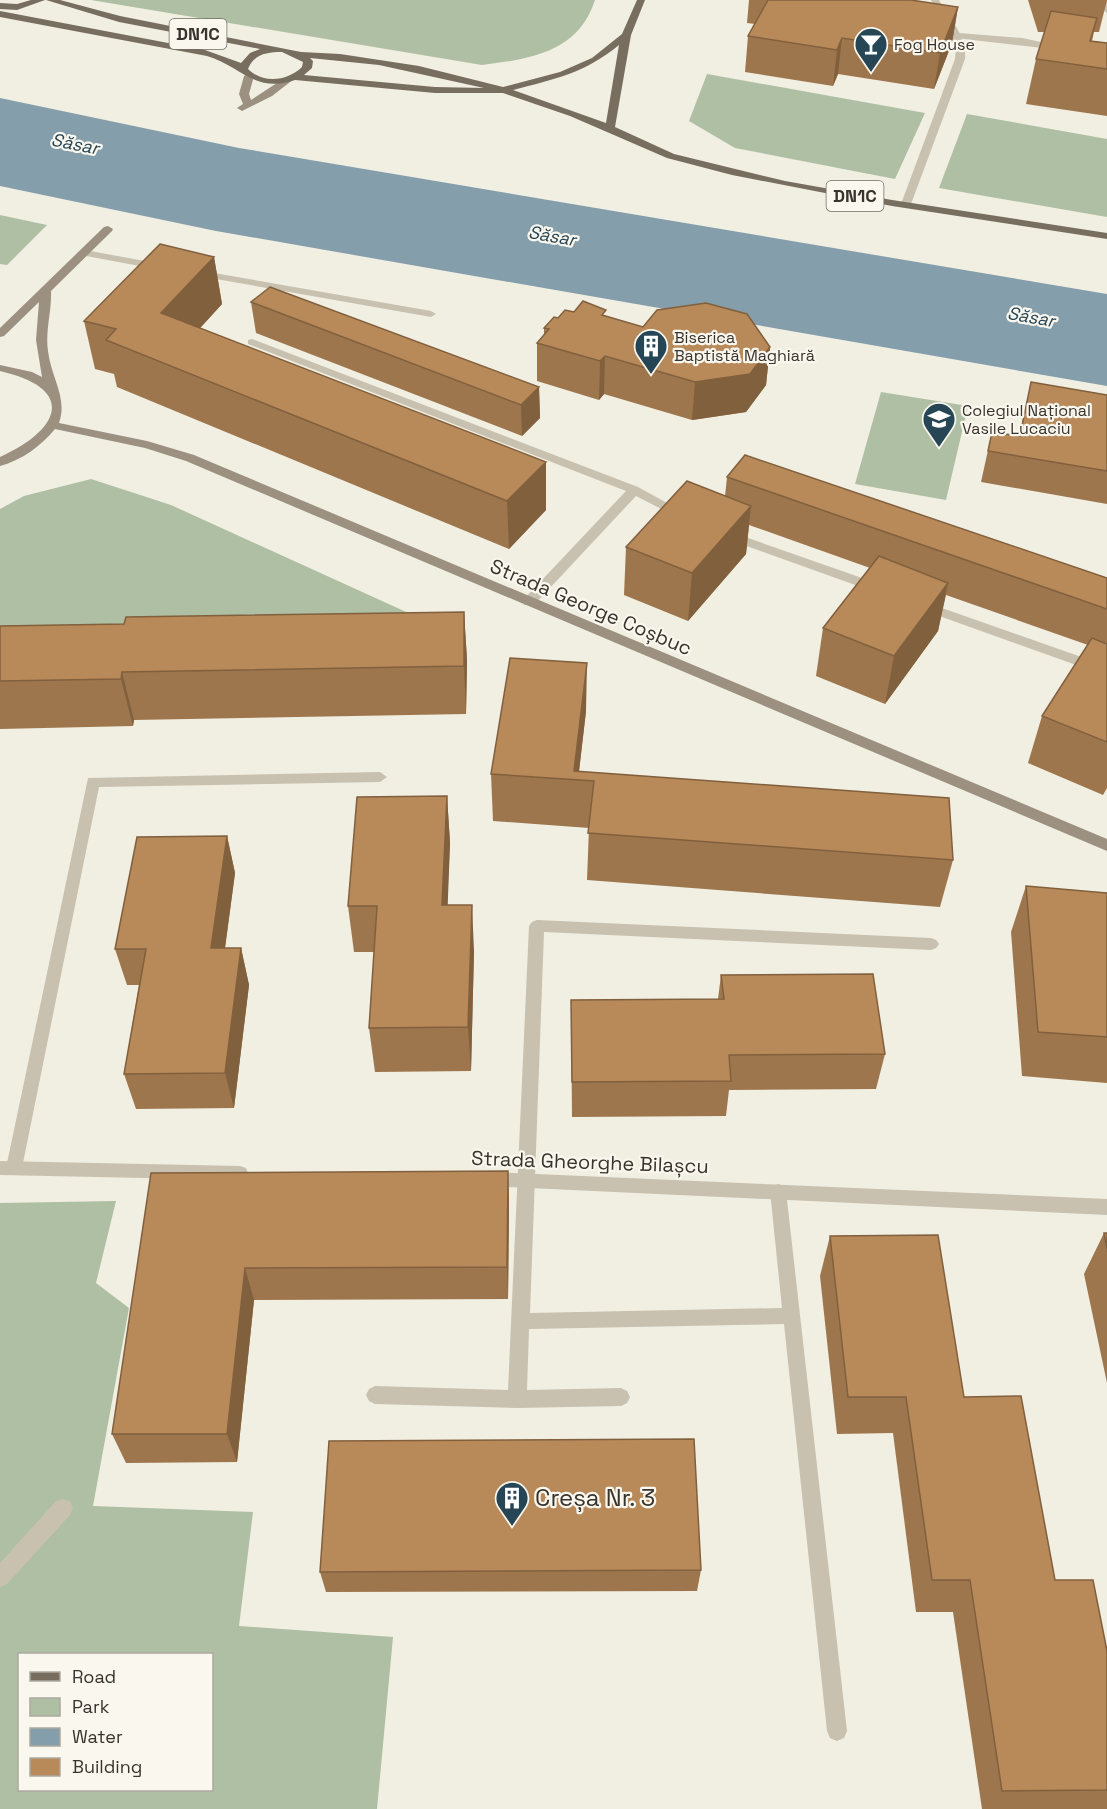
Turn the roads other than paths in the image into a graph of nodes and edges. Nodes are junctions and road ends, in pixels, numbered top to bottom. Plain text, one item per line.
1 (41, 0) edge
2 (50, 0) edge
3 (641, 0) edge
4 (935, 0) edge
5 (1103, 0) edge
6 (0, 6) edge
7 (1107, 10) edge
8 (0, 14) edge
9 (626, 36) junction
10 (959, 36) junction
11 (277, 50) junction
12 (1075, 50) edge
13 (302, 55) junction
14 (246, 73) junction
15 (292, 78) junction
16 (500, 91) junction
17 (610, 129) junction
18 (906, 204) junction
19 (108, 230) dead end
20 (1107, 236) edge
21 (85, 253) junction
22 (46, 292) junction
23 (431, 314) dead end
24 (0, 334) edge
25 (252, 342) dead end
26 (0, 368) edge
27 (51, 388) junction
28 (54, 425) junction
29 (0, 462) edge
30 (634, 490) junction
31 (695, 520) edge
32 (716, 531) edge
33 (529, 602) junction
34 (1107, 670) edge
35 (380, 777) dead end
36 (1107, 844) edge
37 (931, 944) dead end
38 (7, 1168) edge
39 (252, 1173) edge
40 (467, 1179) edge
41 (526, 1180) junction
42 (778, 1191) junction
43 (1107, 1207) edge
44 (792, 1316) junction
45 (520, 1320) junction
46 (375, 1395) dead end
47 (621, 1397) dead end
48 (517, 1399) junction
49 (63, 1508) dead end
50 (0, 1577) edge
51 (837, 1731) dead end

1 - 6 main road
2 - 11 main road, DN1C
3 - 9 main road, DN1C
4 - 10 street
5 - 7 street
8 - 14 main road, DN1C
9 - 16 main road, DN1C
9 - 17 main road, DN1C
10 - 12 street
10 - 18 street
11 - 13 main road
11 - 14 main road
13 - 15 main road
13 - 16 main road, DN1C
14 - 15 main road
14 - 15 main road
15 - 16 main road, DN1C
16 - 17 main road, DN1C
17 - 18 main road, DN1C
18 - 20 main road, DN1C
19 - 21 main road
21 - 22 main road
21 - 23 street
22 - 24 main road
22 - 27 main road
25 - 30 street
26 - 27 main road
27 - 28 main road
28 - 29 main road
28 - 33 main road, Strada George Coșbuc
30 - 31 street
30 - 33 street
32 - 34 street
33 - 36 main road, Strada George Coșbuc
35 - 38 street
37 - 41 street
38 - 39 street
40 - 41 street, Strada Gheorghe Bilașcu
41 - 42 street, Strada Gheorghe Bilașcu
41 - 45 street
42 - 43 street, Strada Gheorghe Bilașcu
42 - 44 street
44 - 45 street
44 - 51 street
45 - 48 street
46 - 48 street
47 - 48 street
49 - 50 street

